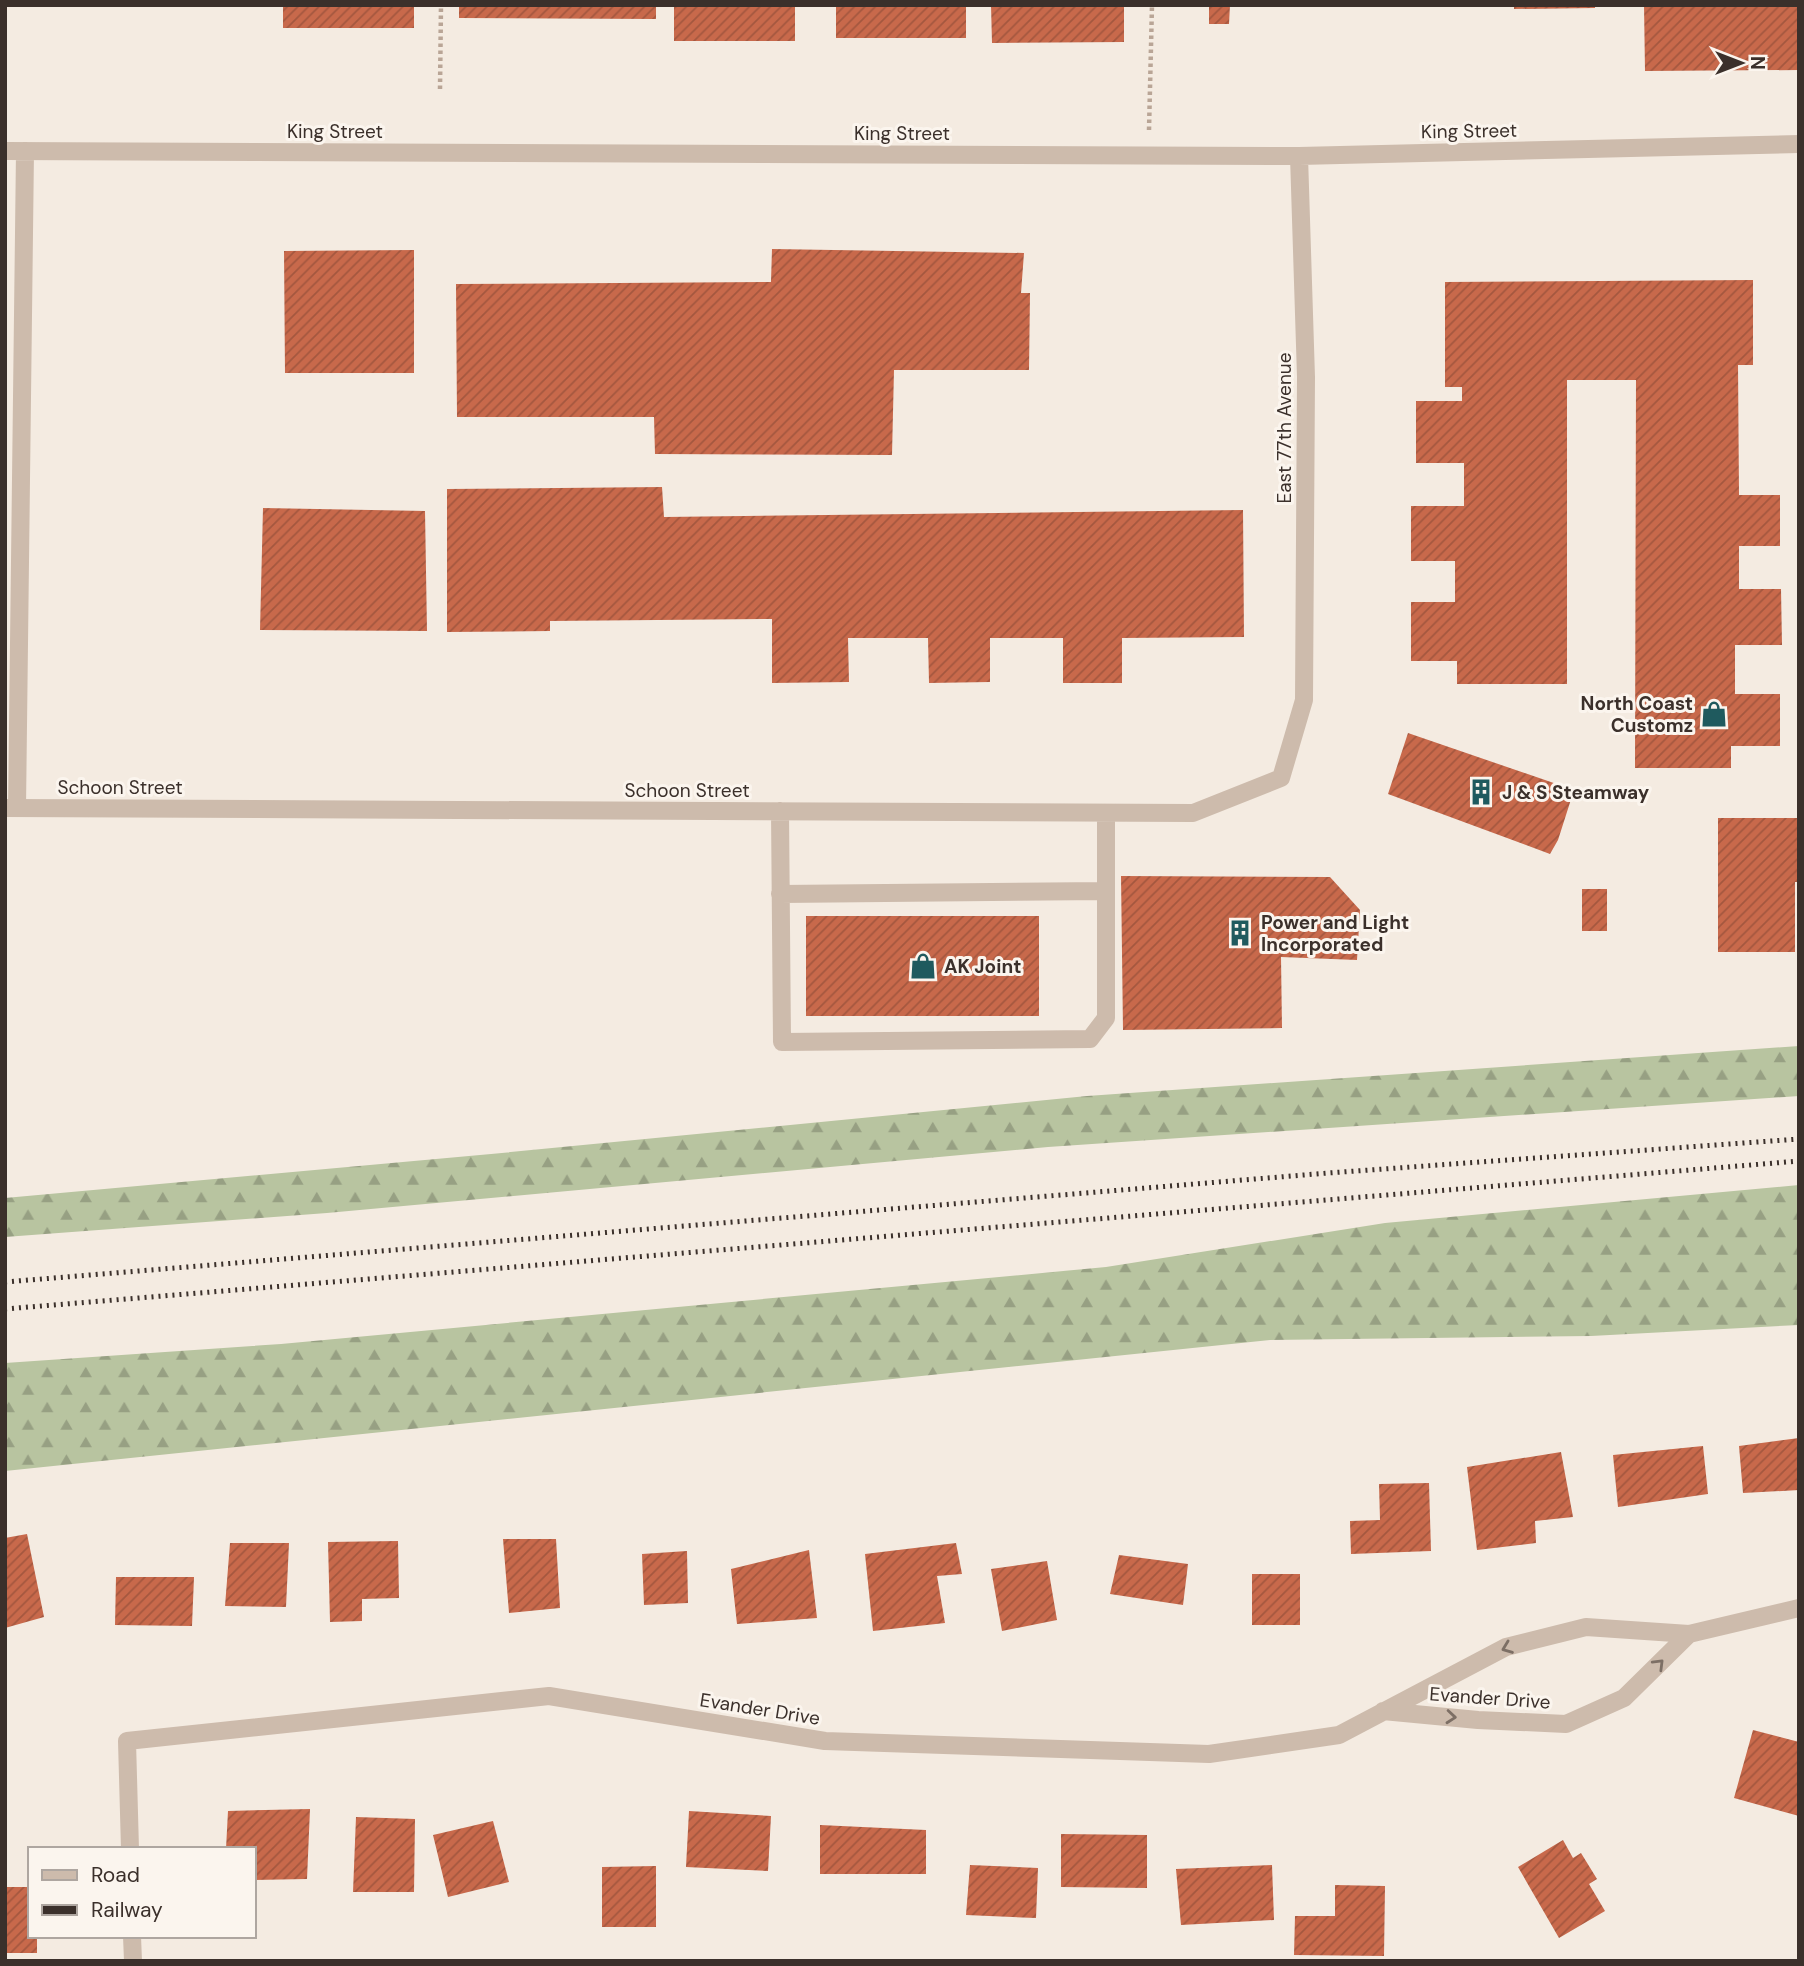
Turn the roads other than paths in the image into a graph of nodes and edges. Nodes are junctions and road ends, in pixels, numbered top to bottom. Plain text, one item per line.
1 (1799, 144) edge
2 (5, 151) edge
3 (25, 151) junction
4 (1298, 156) junction
5 (1304, 700) joint
6 (11, 808) edge
7 (780, 811) junction
8 (1106, 813) junction
9 (1106, 891) junction
10 (780, 894) junction
11 (1799, 1608) edge
12 (1689, 1634) junction
13 (1383, 1711) junction
14 (130, 1847) edge
15 (132, 1938) edge
16 (132, 1961) edge

1 - 4 street, King Street
2 - 3 street, King Street
3 - 4 street, King Street
3 - 6 street
4 - 5 street, East 77th Avenue
5 - 8 street, Schoon Street
6 - 7 street, Schoon Street
7 - 8 street, Schoon Street
7 - 10 street
8 - 9 street
9 - 10 street
9 - 10 street
11 - 12 street, Evander Drive
12 -> 13 street, Evander Drive
13 -> 12 street, Evander Drive
13 - 14 street, Evander Drive
15 - 16 street

